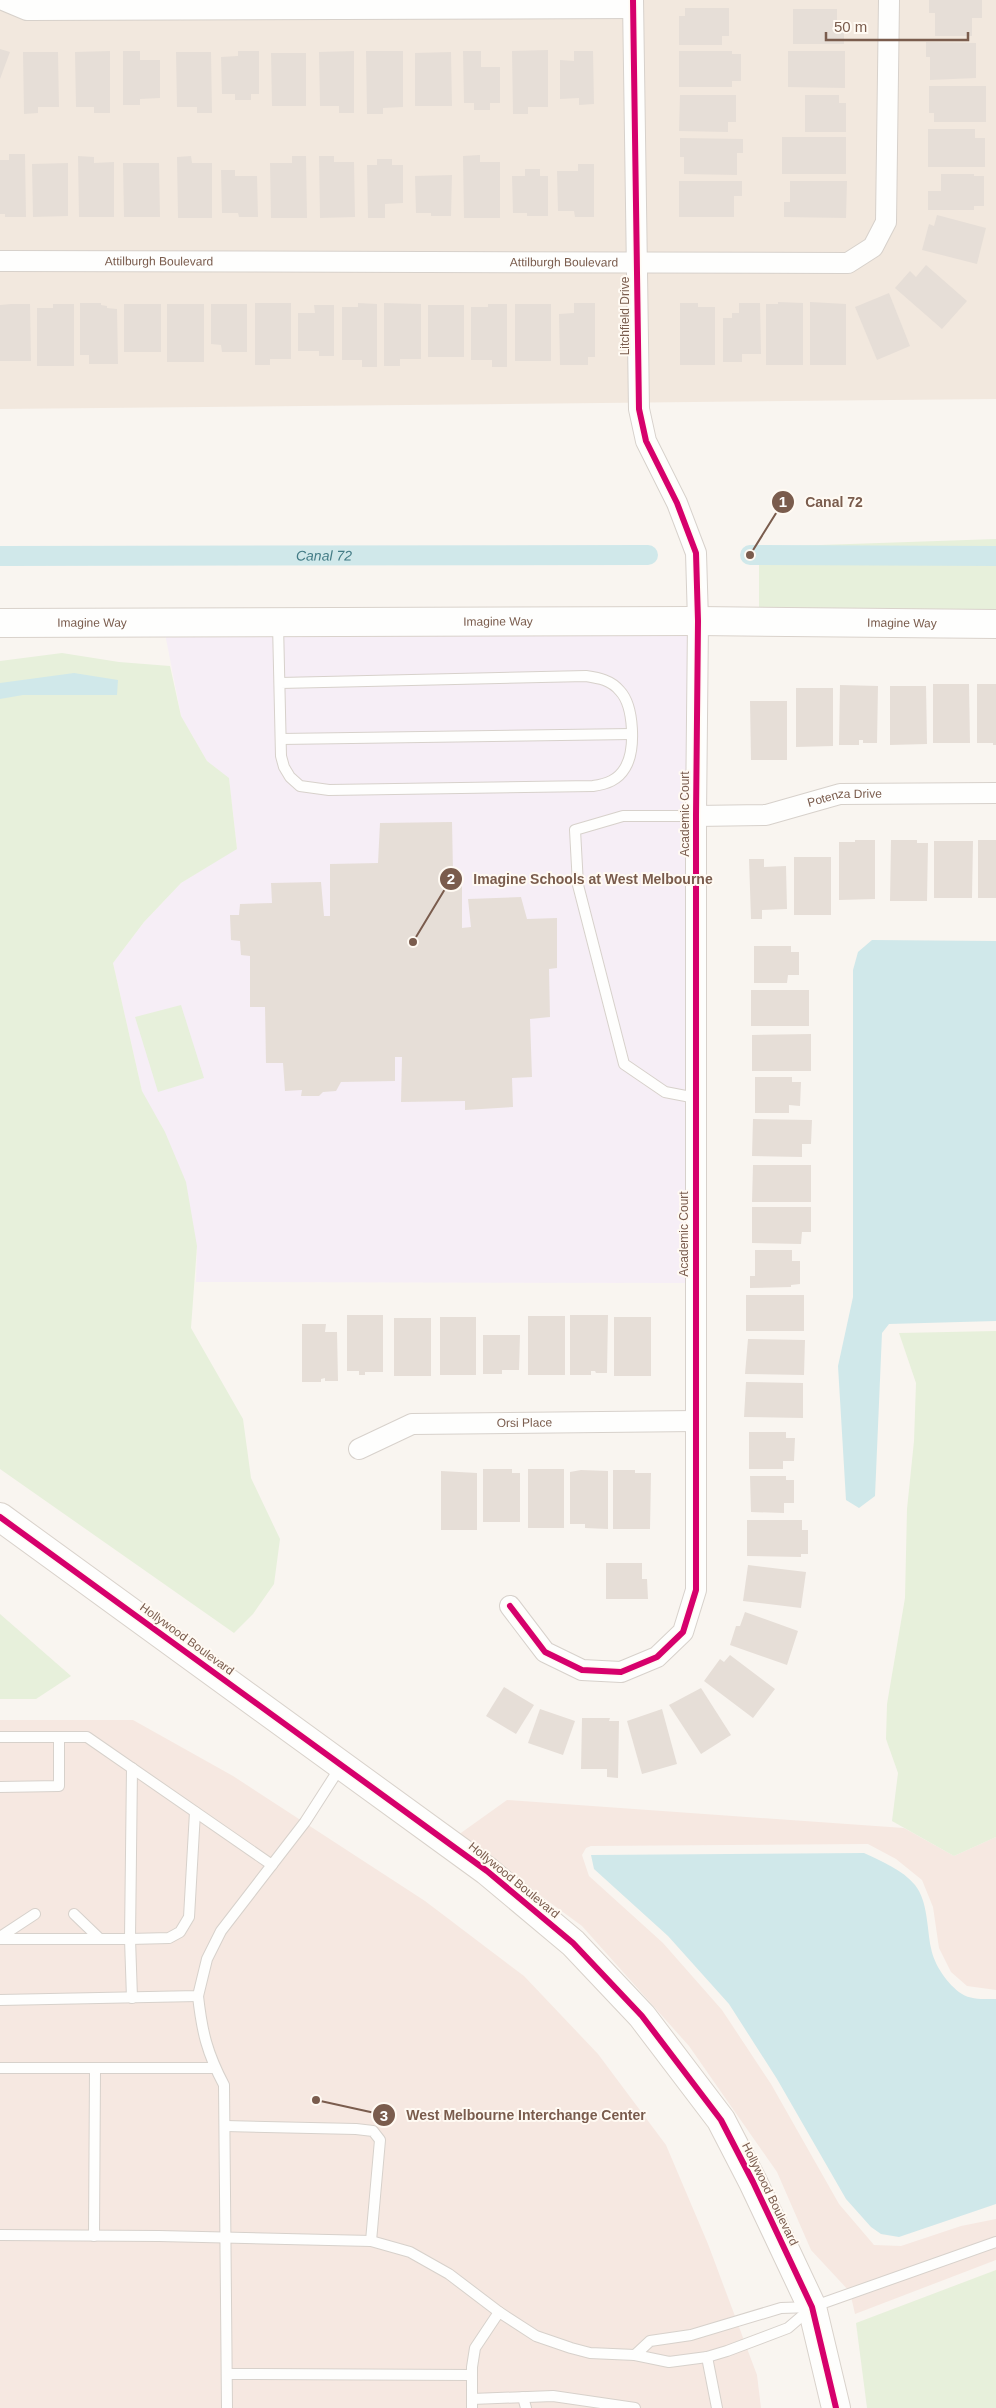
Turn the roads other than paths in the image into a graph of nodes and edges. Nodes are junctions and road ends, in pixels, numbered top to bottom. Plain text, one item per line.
1 (3, 0) edge
2 (889, 0) edge
3 (633, 4) edge
4 (0, 261) edge
5 (636, 262) junction
6 (698, 621) junction
7 (0, 623) edge
8 (278, 623) junction
9 (996, 624) edge
10 (280, 683) junction
11 (632, 734) junction
12 (281, 740) junction
13 (996, 793) edge
14 (696, 816) junction
15 (696, 1098) junction
16 (696, 1420) junction
17 (359, 1449) dead end
18 (0, 1517) edge
19 (510, 1606) dead end
20 (0, 1737) edge
21 (59, 1737) junction
22 (341, 1765) junction
23 (132, 1768) junction
24 (0, 1787) edge
25 (194, 1812) junction
26 (272, 1865) junction
27 (34, 1914) dead end
28 (74, 1914) dead end
29 (0, 1938) edge
30 (100, 1939) junction
31 (130, 1939) junction
32 (198, 1996) junction
33 (132, 1998) junction
34 (0, 2000) edge
35 (0, 2068) edge
36 (215, 2068) junction
37 (94, 2069) junction
38 (225, 2126) junction
39 (0, 2236) edge
40 (94, 2236) junction
41 (226, 2239) junction
42 (371, 2241) junction
43 (996, 2242) edge
44 (812, 2307) junction
45 (499, 2312) junction
46 (635, 2355) junction
47 (707, 2357) junction
48 (227, 2374) junction
49 (472, 2375) junction
50 (523, 2397) junction
51 (472, 2404) edge
52 (597, 2405) edge
53 (227, 2408) edge
54 (526, 2408) edge
55 (635, 2408) edge
56 (717, 2408) edge
57 (836, 2408) edge

1 - 3 street
2 - 5 street, Attilburgh Boulevard
3 - 5 street, Litchfield Drive
4 - 5 street, Attilburgh Boulevard
5 - 6 street, Litchfield Drive
6 - 8 street, Imagine Way
6 - 9 street, Imagine Way
6 - 14 street, Academic Court
7 - 8 street, Imagine Way
8 - 10 lane
10 - 11 lane
10 - 12 lane
11 - 12 lane
11 - 12 lane
13 - 14 street, Potenza Drive
14 - 15 street, Academic Court
14 - 15 lane
15 - 16 street, Academic Court
16 - 17 street, Orsi Place
16 - 19 street, Academic Court
18 - 22 street, Hollywood Boulevard
20 - 21 lane
21 - 23 lane
21 - 24 lane
22 - 26 lane
22 - 44 street, Hollywood Boulevard
23 - 25 lane
23 - 31 lane
25 - 26 lane
25 - 31 lane
26 - 32 lane
27 - 29 lane
28 - 30 lane
29 - 30 lane
30 - 31 lane
31 - 33 lane
32 - 33 lane
32 - 36 lane
33 - 34 lane
35 - 37 lane
36 - 37 lane
36 - 38 lane
37 - 40 lane
38 - 41 lane
38 - 42 lane
39 - 40 lane
40 - 41 lane
41 - 42 lane
41 - 48 lane
42 - 45 lane
43 - 44 lane
44 - 46 lane
44 - 47 lane
44 - 57 street, Hollywood Boulevard
45 - 46 lane
45 - 49 lane
46 - 47 lane
47 - 56 lane
48 - 49 lane
48 - 53 lane
49 - 51 lane
50 - 51 lane
50 - 52 lane
50 - 54 lane
52 - 55 lane

